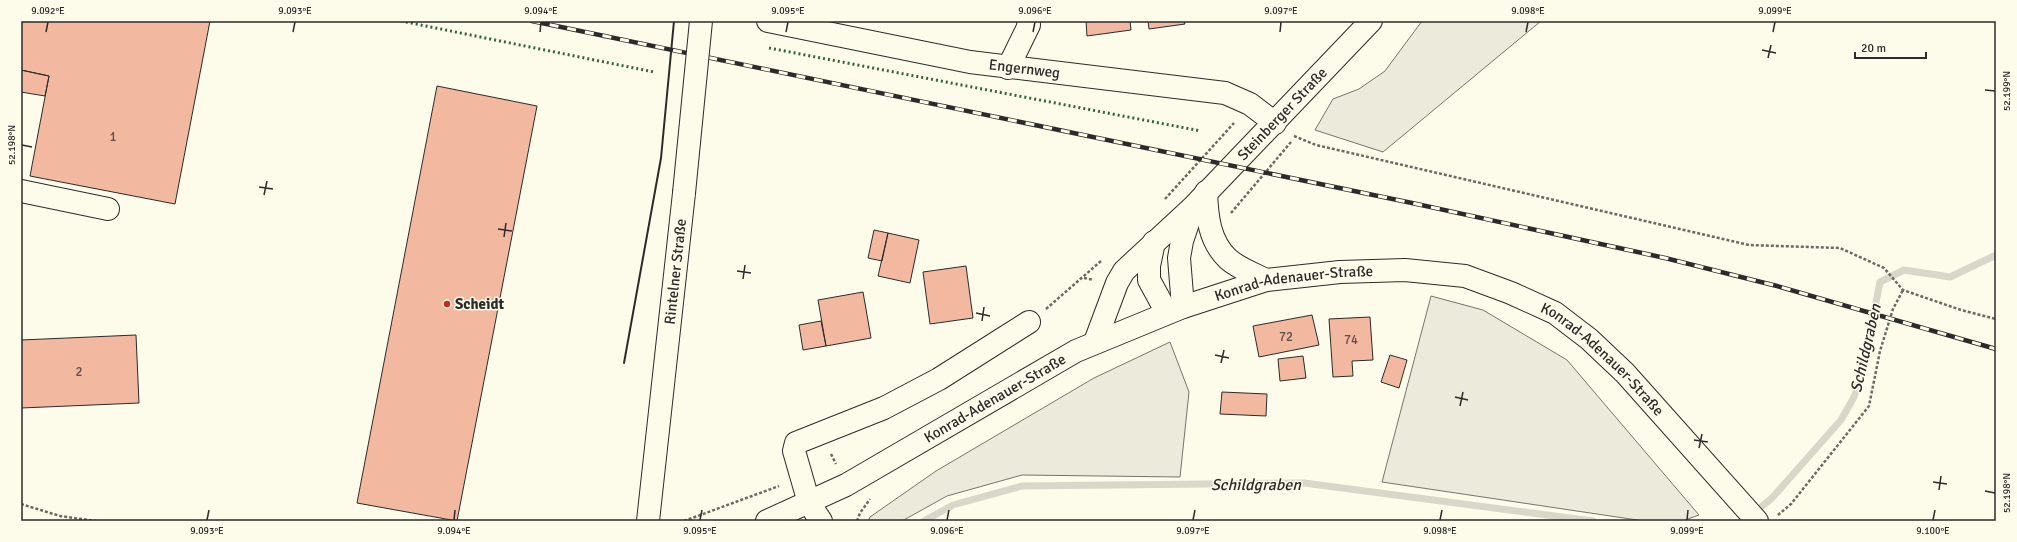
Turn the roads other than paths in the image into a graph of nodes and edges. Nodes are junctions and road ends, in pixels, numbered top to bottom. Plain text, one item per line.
1 (701, 21) edge
2 (768, 21) edge
3 (1028, 21) edge
4 (1371, 21) edge
5 (1008, 68) junction
6 (1275, 123) junction
7 (21, 191) edge
8 (1200, 200) junction
9 (108, 209) dead end
10 (1154, 242) junction
11 (1266, 280) junction
12 (1175, 310) junction
13 (1029, 322) road end
14 (1095, 342) junction
15 (804, 512) edge
16 (1767, 519) edge
17 (648, 521) edge
18 (767, 521) edge
19 (821, 521) edge

1 - 17 main road, Rintelner Straße, bridge
2 - 5 main road, Engernweg
3 - 5 main road
4 - 6 main road, Steinberger Straße
5 - 6 main road, Engernweg
6 - 8 main road, Steinberger Straße
7 - 9 main road
8 - 10 main road, Steinberger Straße
8 - 11 main road
8 - 12 main road, Steinberger Straße
10 - 12 main road
10 - 14 main road, Steinberger Straße
11 - 12 main road, Konrad-Adenauer-Straße
11 - 16 main road, Konrad-Adenauer-Straße
12 - 14 main road, Konrad-Adenauer-Straße
13 - 15 main road
14 - 15 main road, Konrad-Adenauer-Straße
15 - 18 main road, Konrad-Adenauer-Straße
15 - 19 main road

